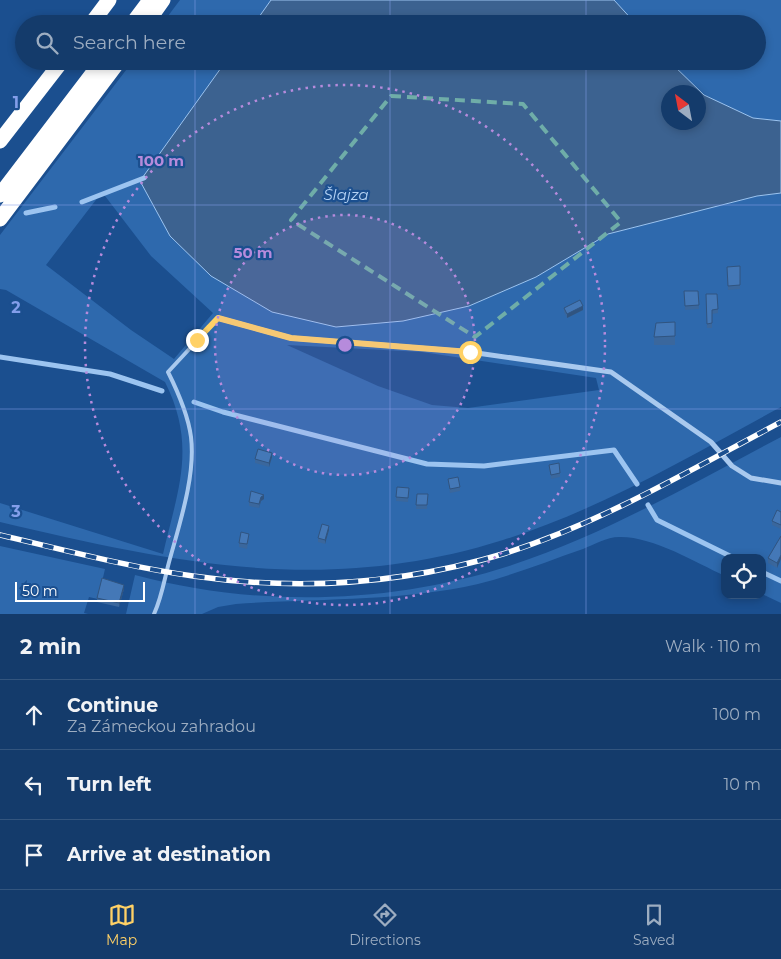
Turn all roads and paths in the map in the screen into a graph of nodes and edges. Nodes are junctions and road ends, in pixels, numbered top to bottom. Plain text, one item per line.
1 (109, 0) edge
2 (150, 0) edge
3 (163, 0) edge
4 (98, 15) edge
5 (139, 15) edge
6 (152, 15) edge
7 (55, 70) edge
8 (95, 70) edge
9 (112, 70) edge
10 (32, 99) junction
11 (0, 134) edge
12 (0, 141) edge
13 (0, 195) edge
14 (0, 219) edge
15 (218, 318) joint
16 (781, 483) edge
17 (154, 614) edge

1 - 4 highway
2 - 5 highway
3 - 6 highway
7 - 10 highway
8 - 13 highway
9 - 14 highway
10 - 11 highway
10 - 12 highway
15 - 16 street
15 - 17 lane

